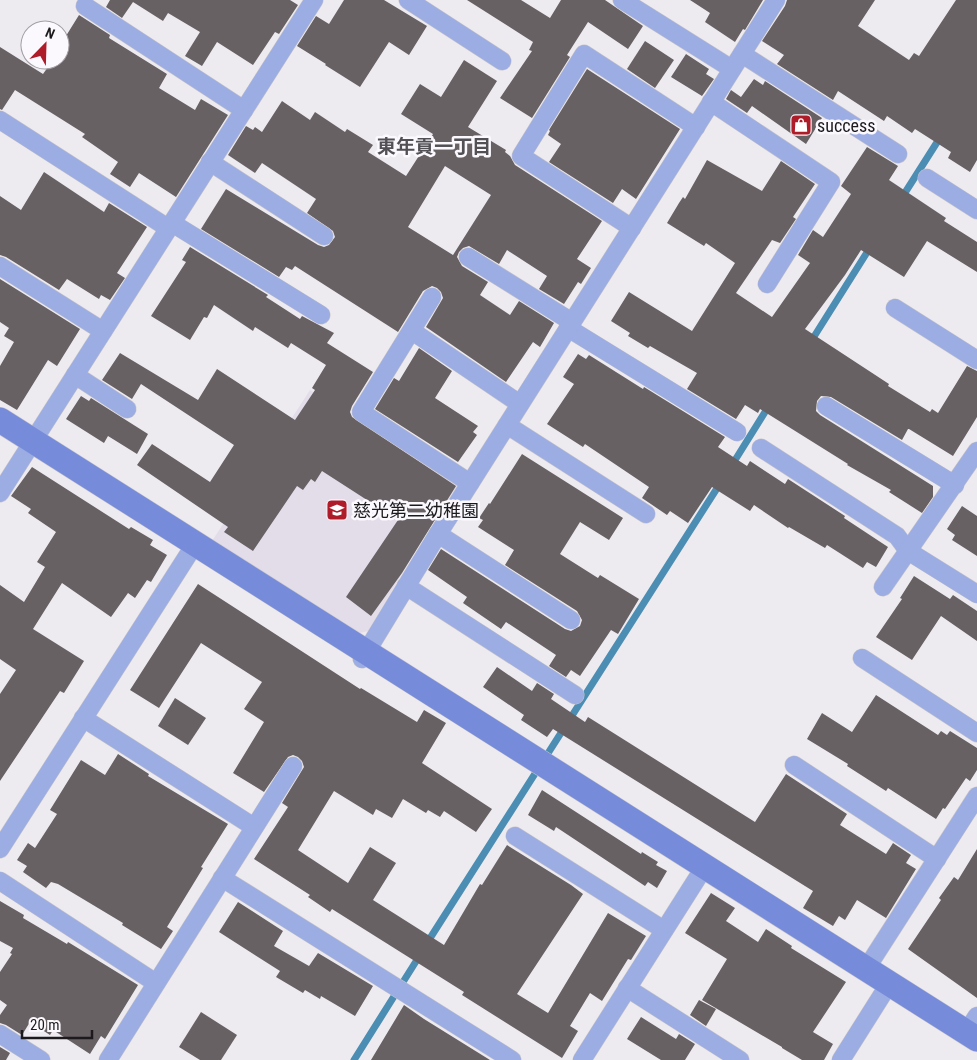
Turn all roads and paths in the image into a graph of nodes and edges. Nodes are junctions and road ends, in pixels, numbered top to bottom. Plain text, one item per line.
1 (314, 0) edge
2 (408, 0) edge
3 (622, 0) edge
4 (776, 0) edge
5 (85, 6) dead end
6 (742, 54) junction
7 (502, 61) dead end
8 (732, 69) junction
9 (712, 102) junction
10 (244, 110) junction
11 (0, 120) edge
12 (696, 126) junction
13 (898, 154) dead end
14 (210, 162) junction
15 (927, 178) dead end
16 (977, 210) edge
17 (170, 226) junction
18 (632, 228) junction
19 (324, 236) dead end
20 (468, 257) dead end
21 (0, 266) edge
22 (767, 284) dead end
23 (432, 297) dead end
24 (895, 308) dead end
25 (321, 315) dead end
26 (570, 325) junction
27 (103, 331) junction
28 (412, 331) junction
29 (977, 360) edge
30 (75, 375) junction
31 (520, 404) junction
32 (826, 406) dead end
33 (126, 409) dead end
34 (0, 420) edge
35 (507, 425) junction
36 (737, 432) dead end
37 (34, 442) junction
38 (761, 448) dead end
39 (977, 451) edge
40 (470, 483) junction
41 (955, 485) junction
42 (0, 493) edge
43 (646, 514) dead end
44 (438, 534) junction
45 (195, 544) junction
46 (908, 550) junction
47 (406, 586) junction
48 (883, 587) dead end
49 (977, 594) edge
50 (571, 620) dead end
51 (364, 656) junction
52 (862, 658) dead end
53 (575, 695) dead end
54 (83, 718) junction
55 (977, 734) edge
56 (794, 765) dead end
57 (293, 766) dead end
58 (975, 804) edge
59 (254, 826) junction
60 (515, 836) dead end
61 (0, 849) edge
62 (937, 859) junction
63 (704, 866) junction
64 (222, 878) junction
65 (0, 881) edge
66 (664, 930) junction
67 (866, 969) junction
68 (156, 982) junction
69 (889, 984) junction
70 (628, 988) junction
71 (974, 1029) edge
72 (0, 1034) edge
73 (41, 1060) edge
74 (108, 1060) edge
75 (512, 1060) edge
76 (582, 1060) edge
77 (740, 1060) edge
78 (841, 1060) edge

1 - 10 street
2 - 7 street
3 - 8 street
4 - 6 street
5 - 10 street
6 - 8 street
6 - 13 street
8 - 9 street
9 - 12 street
9 - 22 street
10 - 14 street
11 - 17 street
12 - 18 street
12 - 18 street
14 - 17 street
14 - 19 street
15 - 16 street
17 - 25 street
17 - 27 street
18 - 26 street
20 - 26 street
21 - 27 street
23 - 28 street
24 - 29 street
26 - 31 street
26 - 36 street
27 - 30 street
28 - 31 street
28 - 40 street
30 - 33 street
30 - 37 street
31 - 35 street
32 - 41 street
34 - 37 street
35 - 40 street
35 - 43 street
37 - 42 street
37 - 45 street
38 - 46 street
39 - 41 street
40 - 44 street
41 - 46 street
44 - 47 street
44 - 50 street
45 - 51 street
45 - 54 street
46 - 48 street
46 - 49 street
47 - 51 street
47 - 53 street
51 - 63 street
52 - 55 street
54 - 59 street
54 - 61 street
56 - 62 street
57 - 59 street
58 - 62 street
59 - 64 street
60 - 66 street
62 - 67 street
63 - 66 street
63 - 67 street
64 - 68 street
64 - 75 street
65 - 68 street
66 - 70 street
67 - 69 street
68 - 74 street
69 - 71 street
69 - 78 street
70 - 76 street
70 - 77 street
72 - 73 street

